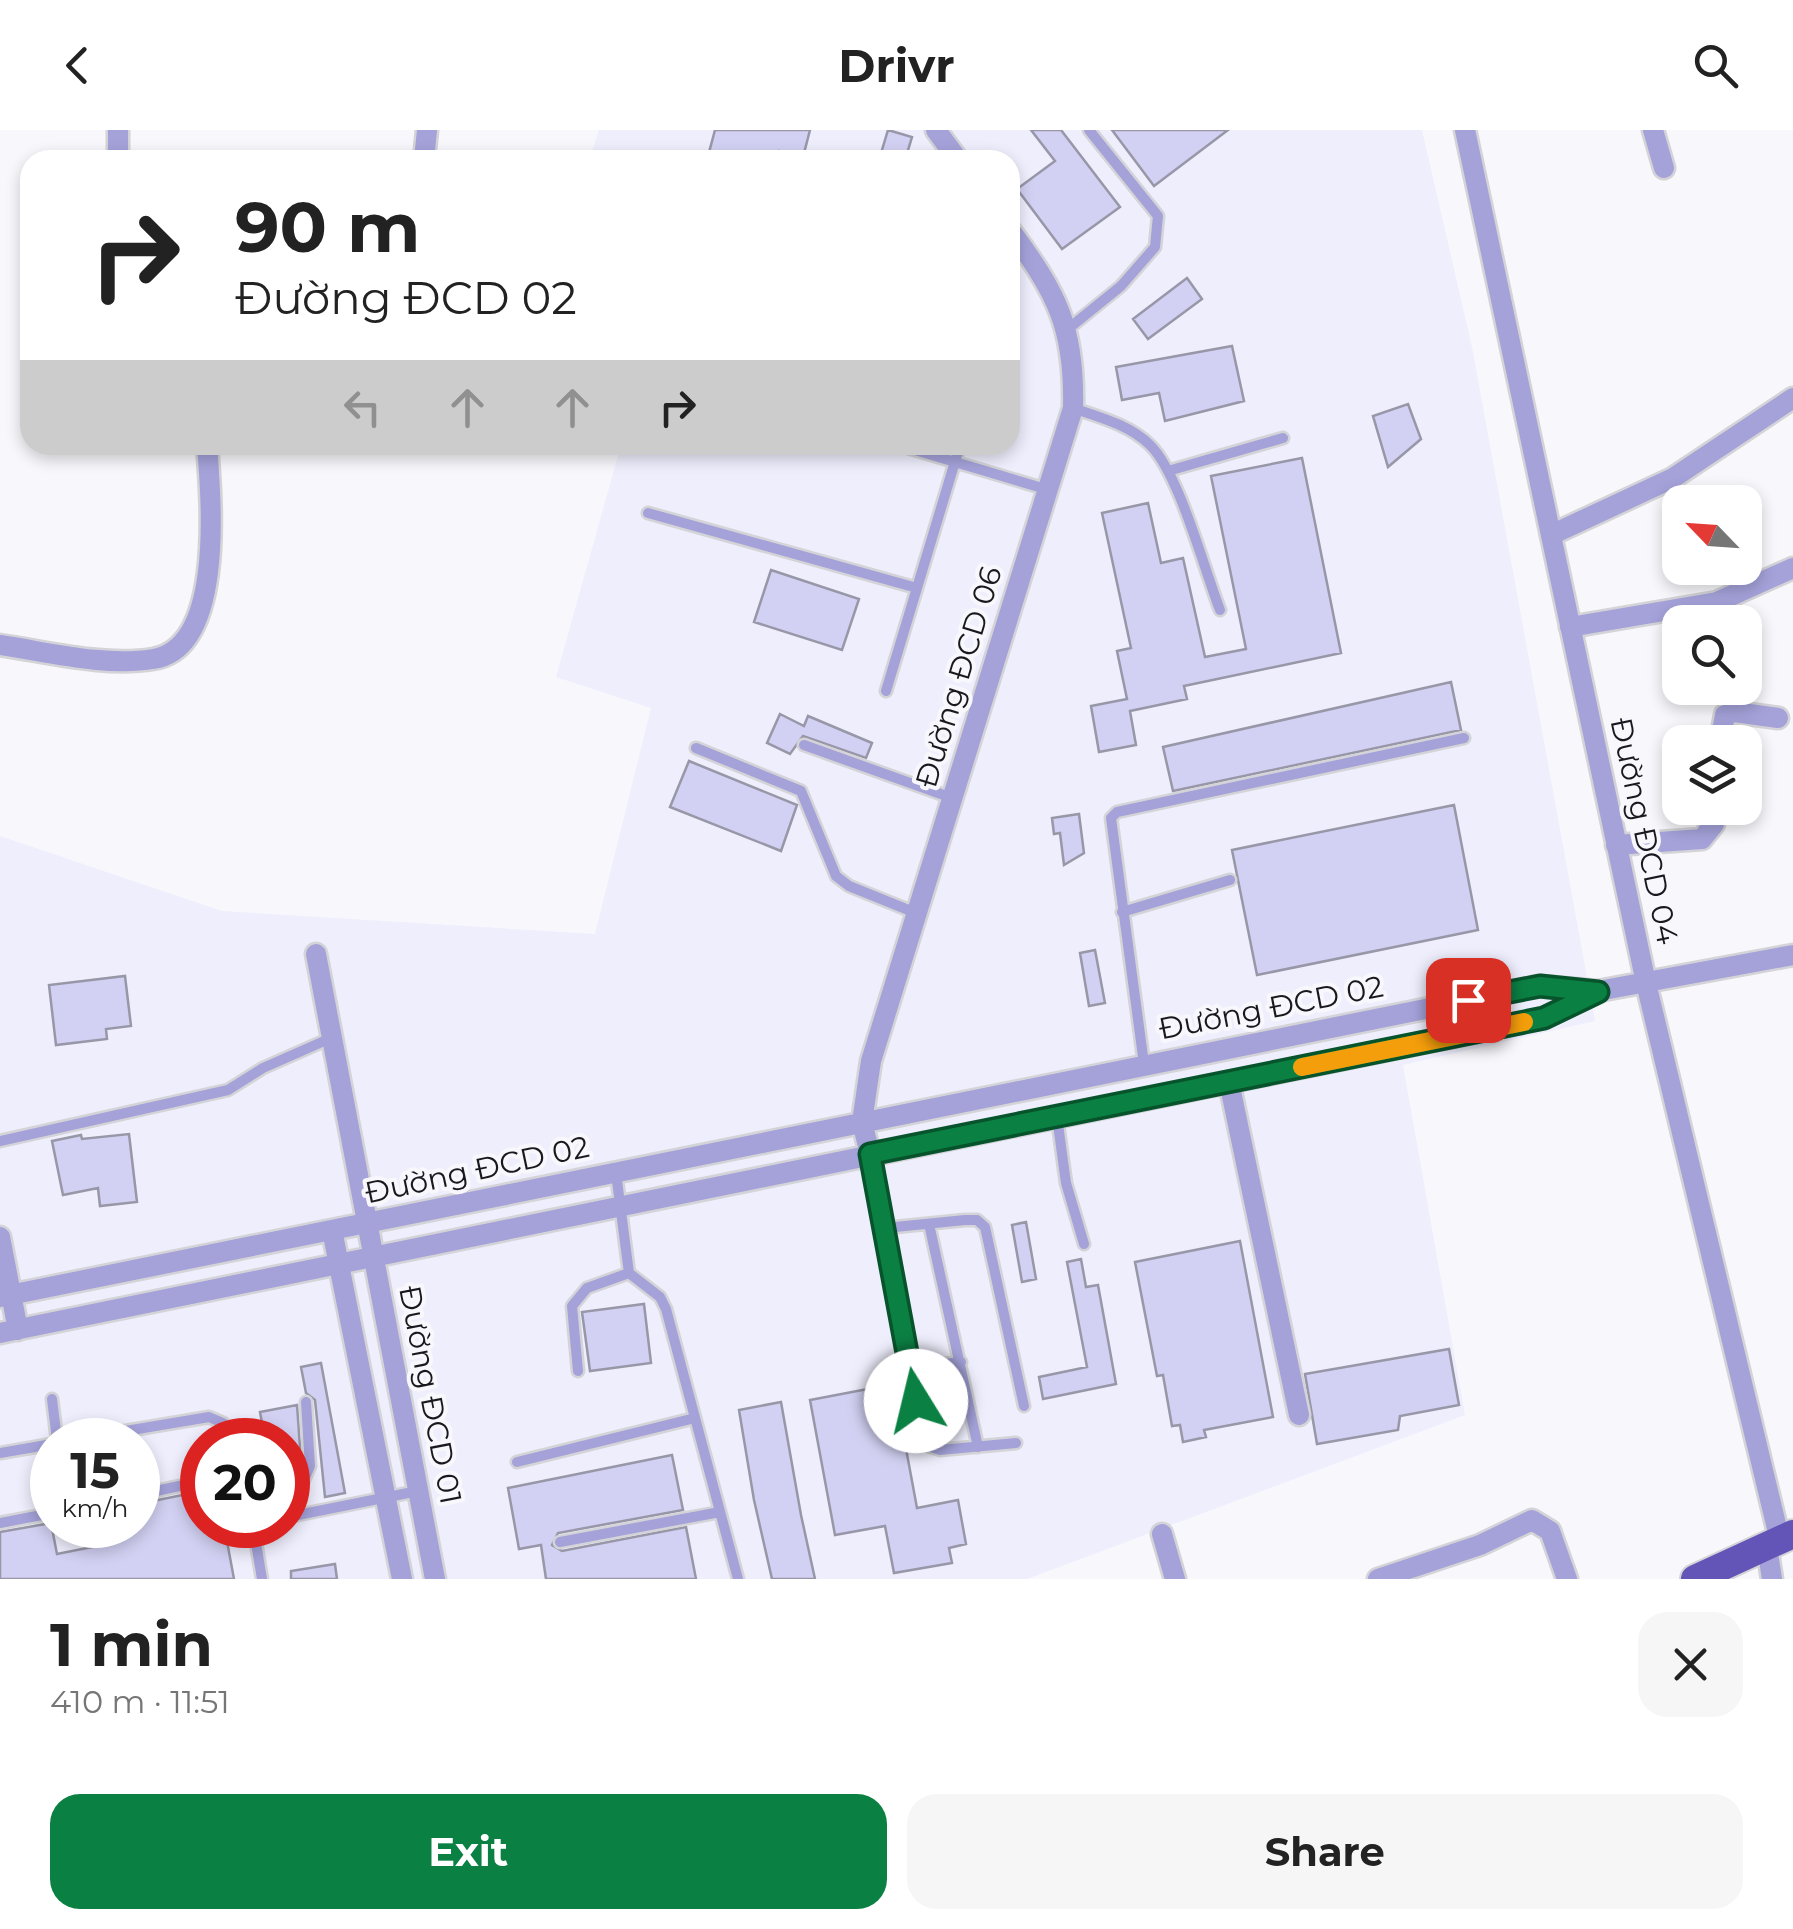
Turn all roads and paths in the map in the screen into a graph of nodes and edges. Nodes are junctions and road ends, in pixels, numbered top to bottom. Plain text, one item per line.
1 (1089, 130) edge
2 (1465, 130) edge
3 (1653, 130) edge
4 (1664, 168) dead end
5 (1020, 244) edge
6 (1068, 329) junction
7 (1793, 398) edge
8 (1073, 408) junction
9 (1283, 438) dead end
10 (208, 455) edge
11 (931, 455) edge
12 (956, 455) edge
13 (954, 462) junction
14 (1168, 471) junction
15 (1049, 490) junction
16 (648, 513) dead end
17 (1551, 535) junction
18 (1793, 568) edge
19 (917, 588) junction
20 (1220, 610) dead end
21 (1570, 628) junction
22 (0, 645) edge
23 (886, 691) dead end
24 (1778, 718) dead end
25 (1724, 725) edge
26 (1464, 738) dead end
27 (804, 745) dead end
28 (696, 748) dead end
29 (953, 798) junction
30 (1713, 825) edge
31 (1616, 845) junction
32 (1230, 880) dead end
33 (1122, 912) junction
34 (917, 914) junction
35 (316, 954) dead end
36 (1793, 956) edge
37 (1646, 984) junction
38 (1598, 992) junction
39 (331, 1038) junction
40 (1144, 1064) junction
41 (1229, 1082) junction
42 (1057, 1116) junction
43 (862, 1122) junction
44 (0, 1141) edge
45 (870, 1154) junction
46 (616, 1172) junction
47 (622, 1205) junction
48 (365, 1223) junction
49 (929, 1224) junction
50 (885, 1228) junction
51 (332, 1230) junction
52 (0, 1237) edge
53 (1084, 1244) dead end
54 (372, 1256) junction
55 (338, 1264) junction
56 (629, 1273) junction
57 (6, 1296) edge
58 (9, 1331) edge
59 (961, 1362) junction
60 (911, 1368) junction
61 (578, 1371) dead end
62 (52, 1399) dead end
63 (306, 1402) dead end
64 (1024, 1406) dead end
65 (1299, 1414) dead end
66 (53, 1418) edge
67 (307, 1418) edge
68 (695, 1418) junction
69 (1016, 1443) dead end
70 (30, 1447) edge
71 (978, 1448) junction
72 (0, 1453) edge
73 (517, 1462) dead end
74 (418, 1492) junction
75 (385, 1497) junction
76 (310, 1512) edge
77 (720, 1512) junction
78 (30, 1517) edge
79 (0, 1523) edge
80 (1162, 1534) dead end
81 (1780, 1541) edge
82 (560, 1542) dead end
83 (257, 1548) edge
84 (262, 1579) edge
85 (402, 1579) edge
86 (436, 1579) edge
87 (738, 1579) edge
88 (1176, 1579) edge
89 (1378, 1579) edge
90 (1567, 1579) edge
91 (1695, 1579) edge
92 (1772, 1579) edge

1 - 6 lane
2 - 17 street, Đường ĐCD 04
3 - 4 street
5 - 6 street, Đường ĐCD 06
6 - 8 street, Đường ĐCD 06
7 - 17 street
8 - 14 lane
8 - 15 street, Đường ĐCD 06
9 - 14 lane
10 - 22 street
11 - 13 lane
12 - 13 lane
13 - 15 lane
13 - 19 lane
14 - 20 lane
15 - 29 street, Đường ĐCD 06
16 - 19 lane
17 - 21 street, Đường ĐCD 04
18 - 21 street
19 - 23 lane
21 - 31 street, Đường ĐCD 04
24 - 25 street
26 - 33 lane
27 - 29 lane
28 - 34 lane
29 - 34 street, Đường ĐCD 06
30 - 31 street
31 - 37 street, Đường ĐCD 04
32 - 33 lane
33 - 40 lane
34 - 43 street, Đường ĐCD 06
35 - 39 street, Đường ĐCD 01
36 - 37 street
37 - 38 street
37 - 81 street, Đường ĐCD 04
38 - 40 street, Đường ĐCD 02
38 - 41 street, Đường ĐCD 02
39 - 44 lane
39 - 48 street, Đường ĐCD 01
40 - 43 street, Đường ĐCD 02
41 - 42 street, Đường ĐCD 02
41 - 65 street
42 - 45 street, Đường ĐCD 02
42 - 53 lane
43 - 45 street, Đường ĐCD 06
43 - 46 street, Đường ĐCD 02
45 - 47 street, Đường ĐCD 02
45 - 50 lane
46 - 47 lane
46 - 48 street, Đường ĐCD 02
47 - 54 street, Đường ĐCD 02
47 - 56 lane
48 - 51 street, Đường ĐCD 02
48 - 54 street, Đường ĐCD 01
49 - 50 lane
49 - 59 lane
49 - 64 lane
50 - 60 lane
51 - 55 street
51 - 57 street, Đường ĐCD 02
52 - 57 street
54 - 55 street, Đường ĐCD 02
54 - 74 street, Đường ĐCD 01
55 - 58 street, Đường ĐCD 02
55 - 75 street
56 - 61 lane
56 - 68 lane
57 - 58 street
59 - 60 lane
59 - 71 lane
60 - 71 lane
62 - 66 lane
63 - 67 lane
68 - 73 lane
68 - 77 lane
69 - 71 lane
70 - 72 lane
74 - 75 lane
74 - 86 street, Đường ĐCD 01
75 - 76 lane
75 - 85 street
77 - 82 lane
77 - 87 lane
78 - 79 lane
80 - 88 street
81 - 91 main road
81 - 92 street, Đường ĐCD 04
83 - 84 lane
89 - 90 street

